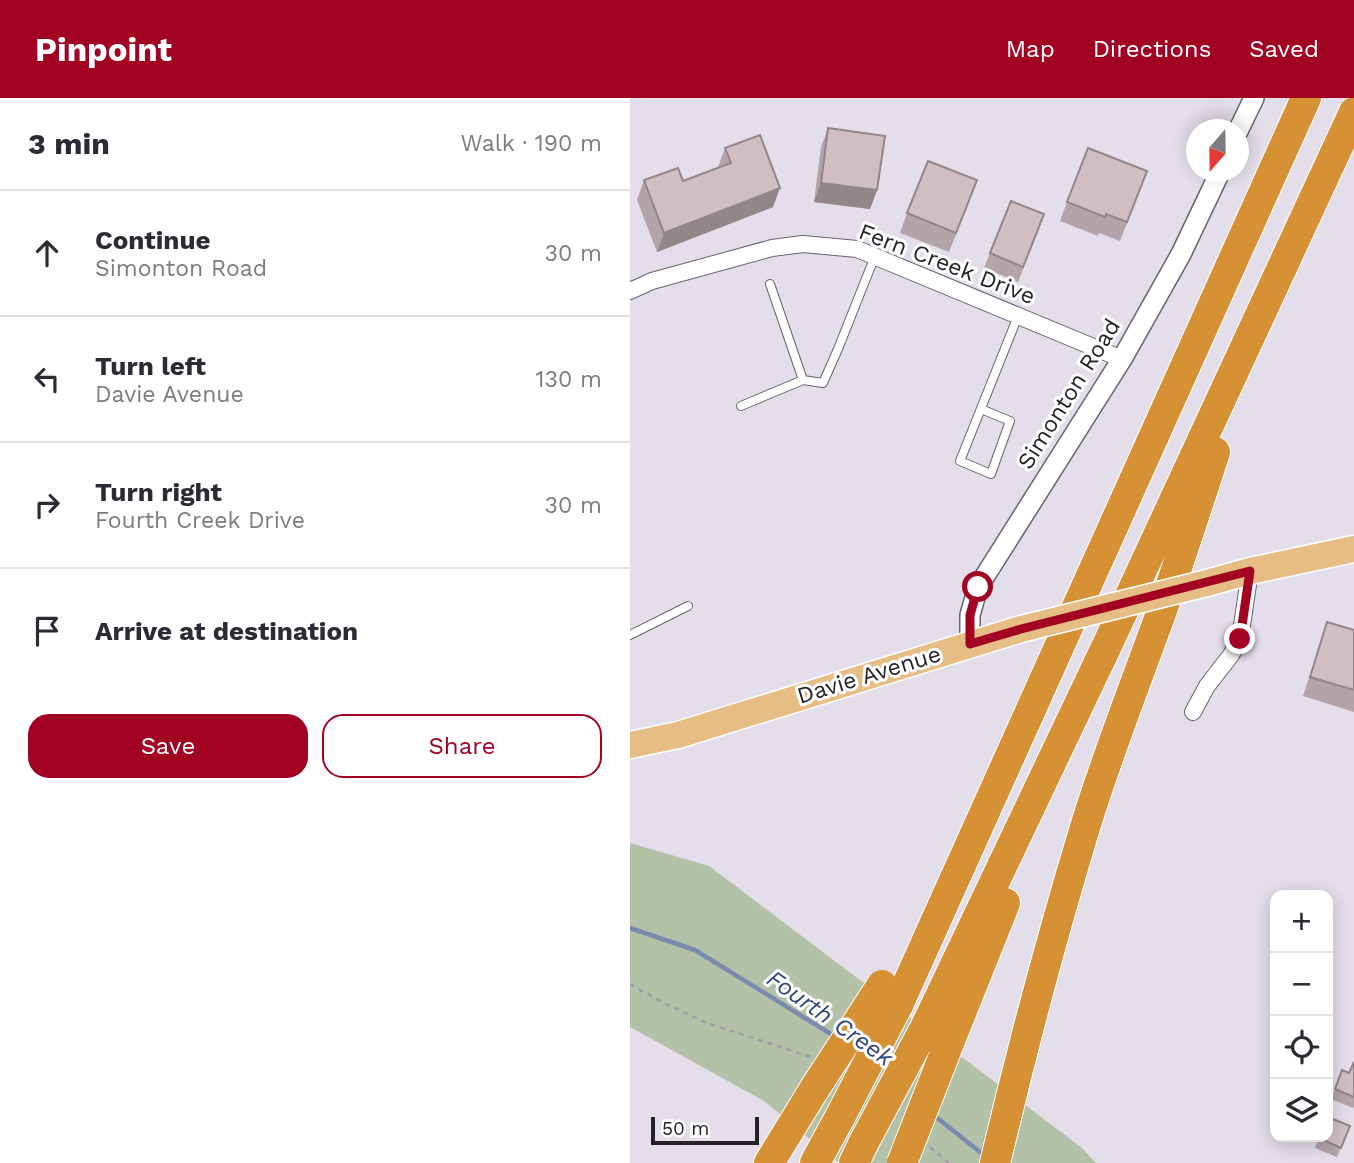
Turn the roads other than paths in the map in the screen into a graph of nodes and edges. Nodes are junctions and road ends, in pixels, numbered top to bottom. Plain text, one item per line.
1 (1254, 98) edge
2 (1306, 98) edge
3 (1354, 111) edge
4 (1244, 119) edge
5 (1215, 182) edge
6 (876, 256) junction
7 (771, 284) dead end
8 (630, 291) edge
9 (1265, 307) junction
10 (1018, 316) junction
11 (1122, 359) junction
12 (803, 380) junction
13 (741, 406) dead end
14 (981, 409) junction
15 (1354, 548) edge
16 (1250, 571) junction
17 (688, 606) dead end
18 (630, 635) edge
19 (970, 644) junction
20 (1193, 712) dead end
21 (630, 745) edge
22 (890, 995) junction
23 (938, 1035) junction
24 (859, 1153) edge
25 (769, 1163) edge
26 (816, 1163) edge
27 (902, 1163) edge
28 (995, 1163) edge

1 - 4 street
2 - 22 highway
3 - 9 highway
5 - 11 street, Simonton Road
6 - 8 street, Fern Creek Drive
6 - 10 street, Fern Creek Drive
6 - 12 lane
7 - 12 lane
9 - 23 highway
9 - 28 highway
10 - 11 street, Fern Creek Drive
10 - 14 lane
11 - 19 street, Simonton Road
12 - 13 lane
14 - 14 lane
15 - 16 main road, Davie Avenue
16 - 19 main road, Davie Avenue, bridge
16 - 20 street
17 - 18 lane
19 - 21 main road, Davie Avenue
22 - 25 highway, bridge
22 - 26 highway, bridge
23 - 24 highway, bridge
23 - 27 highway, bridge

